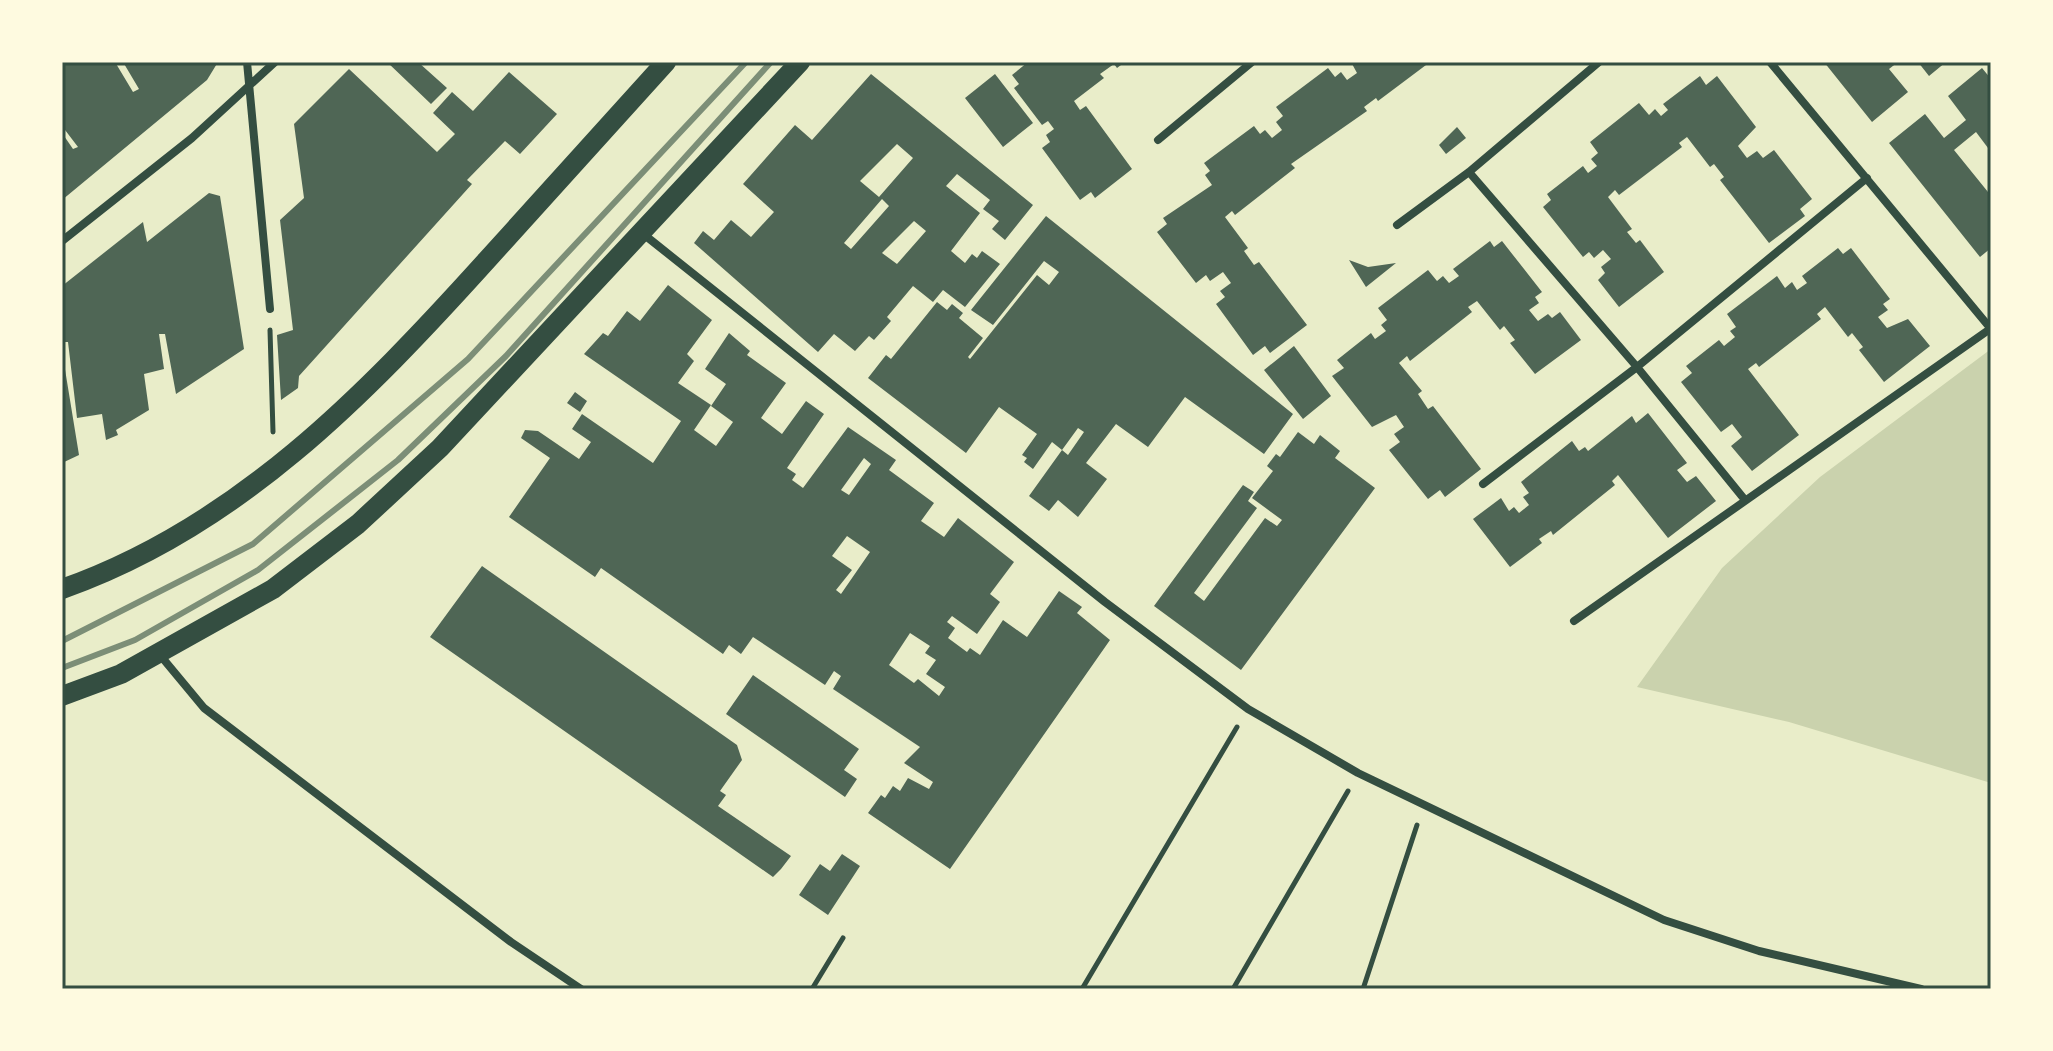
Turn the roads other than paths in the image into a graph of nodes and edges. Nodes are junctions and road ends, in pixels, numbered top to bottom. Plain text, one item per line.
1 (247, 62) edge
2 (275, 62) edge
3 (666, 62) edge
4 (800, 62) edge
5 (1252, 62) edge
6 (1599, 62) edge
7 (1770, 62) edge
8 (250, 88) junction
9 (1158, 140) dead end
10 (1469, 172) junction
11 (1867, 178) junction
12 (1397, 225) dead end
13 (641, 233) junction
14 (62, 241) edge
15 (270, 309) road end
16 (1991, 329) edge
17 (1637, 367) junction
18 (1483, 484) dead end
19 (1745, 500) junction
20 (62, 589) edge
21 (1574, 621) dead end
22 (159, 654) junction
23 (62, 696) edge
24 (581, 989) edge
25 (1921, 989) edge

1 - 8 street
2 - 8 street
3 - 20 main road
4 - 13 main road
5 - 9 street
6 - 10 street
7 - 11 street
8 - 14 street
8 - 15 street
10 - 12 street
10 - 17 street
11 - 16 street
11 - 17 street
13 - 22 main road
13 - 25 street
16 - 19 street
17 - 18 street
17 - 19 street
19 - 21 street
22 - 23 main road
22 - 24 street

